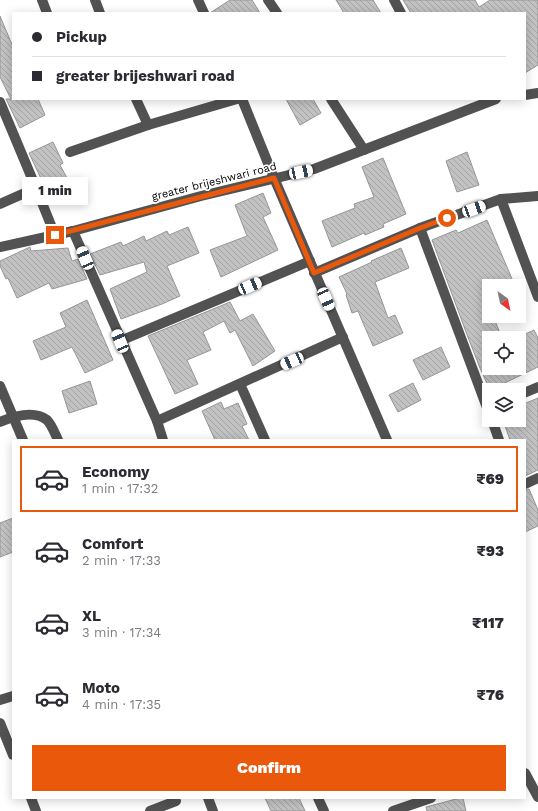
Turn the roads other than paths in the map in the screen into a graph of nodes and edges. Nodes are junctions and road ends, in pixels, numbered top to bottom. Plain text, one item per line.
1 (42, 0) edge
2 (95, 0) edge
3 (198, 0) edge
4 (268, 0) edge
5 (394, 0) edge
6 (47, 12) edge
7 (100, 12) edge
8 (204, 12) edge
9 (276, 12) edge
10 (400, 12) edge
11 (538, 93) edge
12 (526, 95) edge
13 (136, 100) edge
14 (234, 100) edge
15 (242, 100) edge
16 (333, 100) edge
17 (493, 100) edge
18 (0, 102) edge
19 (148, 125) junction
20 (364, 150) junction
21 (70, 152) dead end
22 (274, 178) junction
23 (36, 188) junction
24 (538, 196) edge
25 (501, 199) junction
26 (0, 204) edge
27 (420, 228) junction
28 (73, 231) junction
29 (55, 235) junction
30 (0, 247) edge
31 (310, 262) junction
32 (314, 273) junction
33 (538, 297) edge
34 (343, 337) junction
35 (120, 341) junction
36 (240, 384) junction
37 (0, 386) edge
38 (538, 387) edge
39 (526, 393) edge
40 (482, 394) edge
41 (13, 416) junction
42 (0, 422) edge
43 (157, 422) junction
44 (494, 427) edge
45 (23, 439) edge
46 (58, 439) edge
47 (163, 439) edge
48 (265, 439) edge
49 (387, 439) edge
50 (499, 439) edge
51 (538, 478) edge
52 (526, 484) edge
53 (12, 696) edge
54 (0, 700) edge
55 (0, 723) edge
56 (12, 753) edge
57 (526, 775) edge
58 (538, 797) edge
59 (31, 799) edge
60 (175, 799) edge
61 (208, 799) edge
62 (318, 799) edge
63 (425, 799) edge
64 (36, 811) edge
65 (150, 811) edge
66 (180, 811) edge
67 (213, 811) edge
68 (324, 811) edge
69 (393, 811) edge

1 - 6 street
2 - 7 street
3 - 8 street
4 - 9 street
5 - 10 street
11 - 12 street
13 - 19 street
14 - 19 street
15 - 22 street
16 - 20 street
17 - 20 street, greater brijeshwari road
18 - 23 street
19 - 21 street
20 - 22 street, greater brijeshwari road
22 - 28 street, greater brijeshwari road
22 - 31 street
23 - 26 street
23 - 29 street
24 - 25 street
25 - 27 street
25 - 33 street
27 - 32 street
27 - 40 street
28 - 29 street, greater brijeshwari road
28 - 35 street
29 - 30 street, greater brijeshwari road
31 - 32 street
31 - 35 street
32 - 34 street
34 - 36 street
34 - 49 street
35 - 43 street
36 - 43 street
36 - 48 street
37 - 41 street
38 - 39 street
41 - 42 street
41 - 45 street
41 - 46 street
43 - 47 street
44 - 50 street
51 - 52 street
53 - 54 street
55 - 56 street
57 - 58 street
59 - 64 street
60 - 65 street
60 - 66 street
61 - 67 street
62 - 68 street
63 - 69 street

